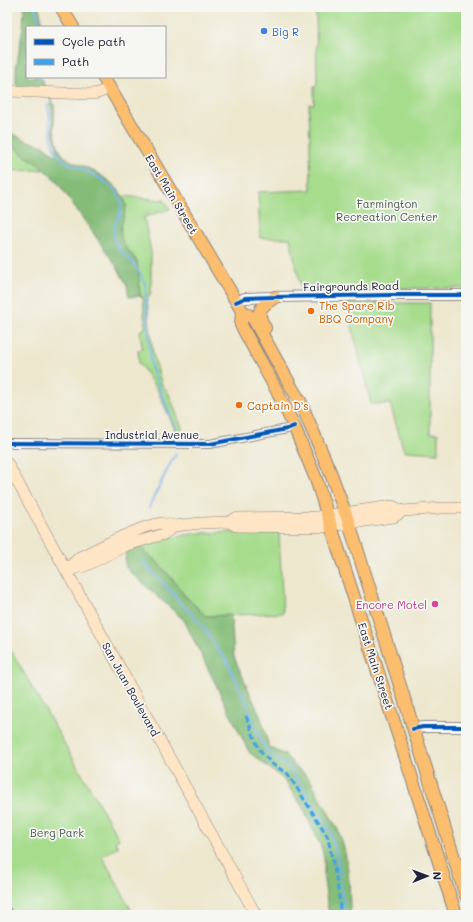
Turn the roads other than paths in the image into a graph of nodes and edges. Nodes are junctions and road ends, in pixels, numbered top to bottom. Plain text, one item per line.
1 (61, 7) edge
2 (72, 26) edge
3 (104, 78) edge
4 (110, 88) junction
5 (7, 91) edge
6 (466, 295) edge
7 (275, 297) junction
8 (239, 307) junction
9 (300, 401) junction
10 (308, 418) junction
11 (294, 426) junction
12 (7, 443) edge
13 (7, 463) edge
14 (466, 508) edge
15 (347, 518) junction
16 (330, 521) junction
17 (66, 570) junction
18 (373, 600) junction
19 (357, 605) junction
20 (466, 727) edge
21 (413, 729) junction
22 (398, 733) junction
23 (466, 896) edge
24 (7, 912) edge
25 (8, 915) edge
26 (256, 915) edge
27 (456, 915) edge

1 - 2 main road
3 - 4 main road, East Main Street
4 - 5 main road
4 - 8 main road, East Main Street
6 - 7 street, Fairgrounds Road
7 - 8 street, Fairgrounds Road
7 - 9 main road
8 - 9 main road, East Main Street
8 - 11 main road, East Main Street
9 - 10 main road, East Main Street
10 - 11 main road
10 - 15 main road, East Main Street
11 - 12 street, Industrial Avenue
11 - 16 main road, East Main Street
13 - 17 main road, San Juan Boulevard
14 - 15 main road
15 - 16 main road
15 - 18 main road, East Main Street
16 - 17 main road
16 - 19 main road, East Main Street
17 - 26 main road, San Juan Boulevard
18 - 19 main road
18 - 21 main road, East Main Street
19 - 22 main road, East Main Street
20 - 21 street
21 - 22 main road
21 - 23 main road, East Main Street
22 - 27 main road, East Main Street
24 - 25 street

